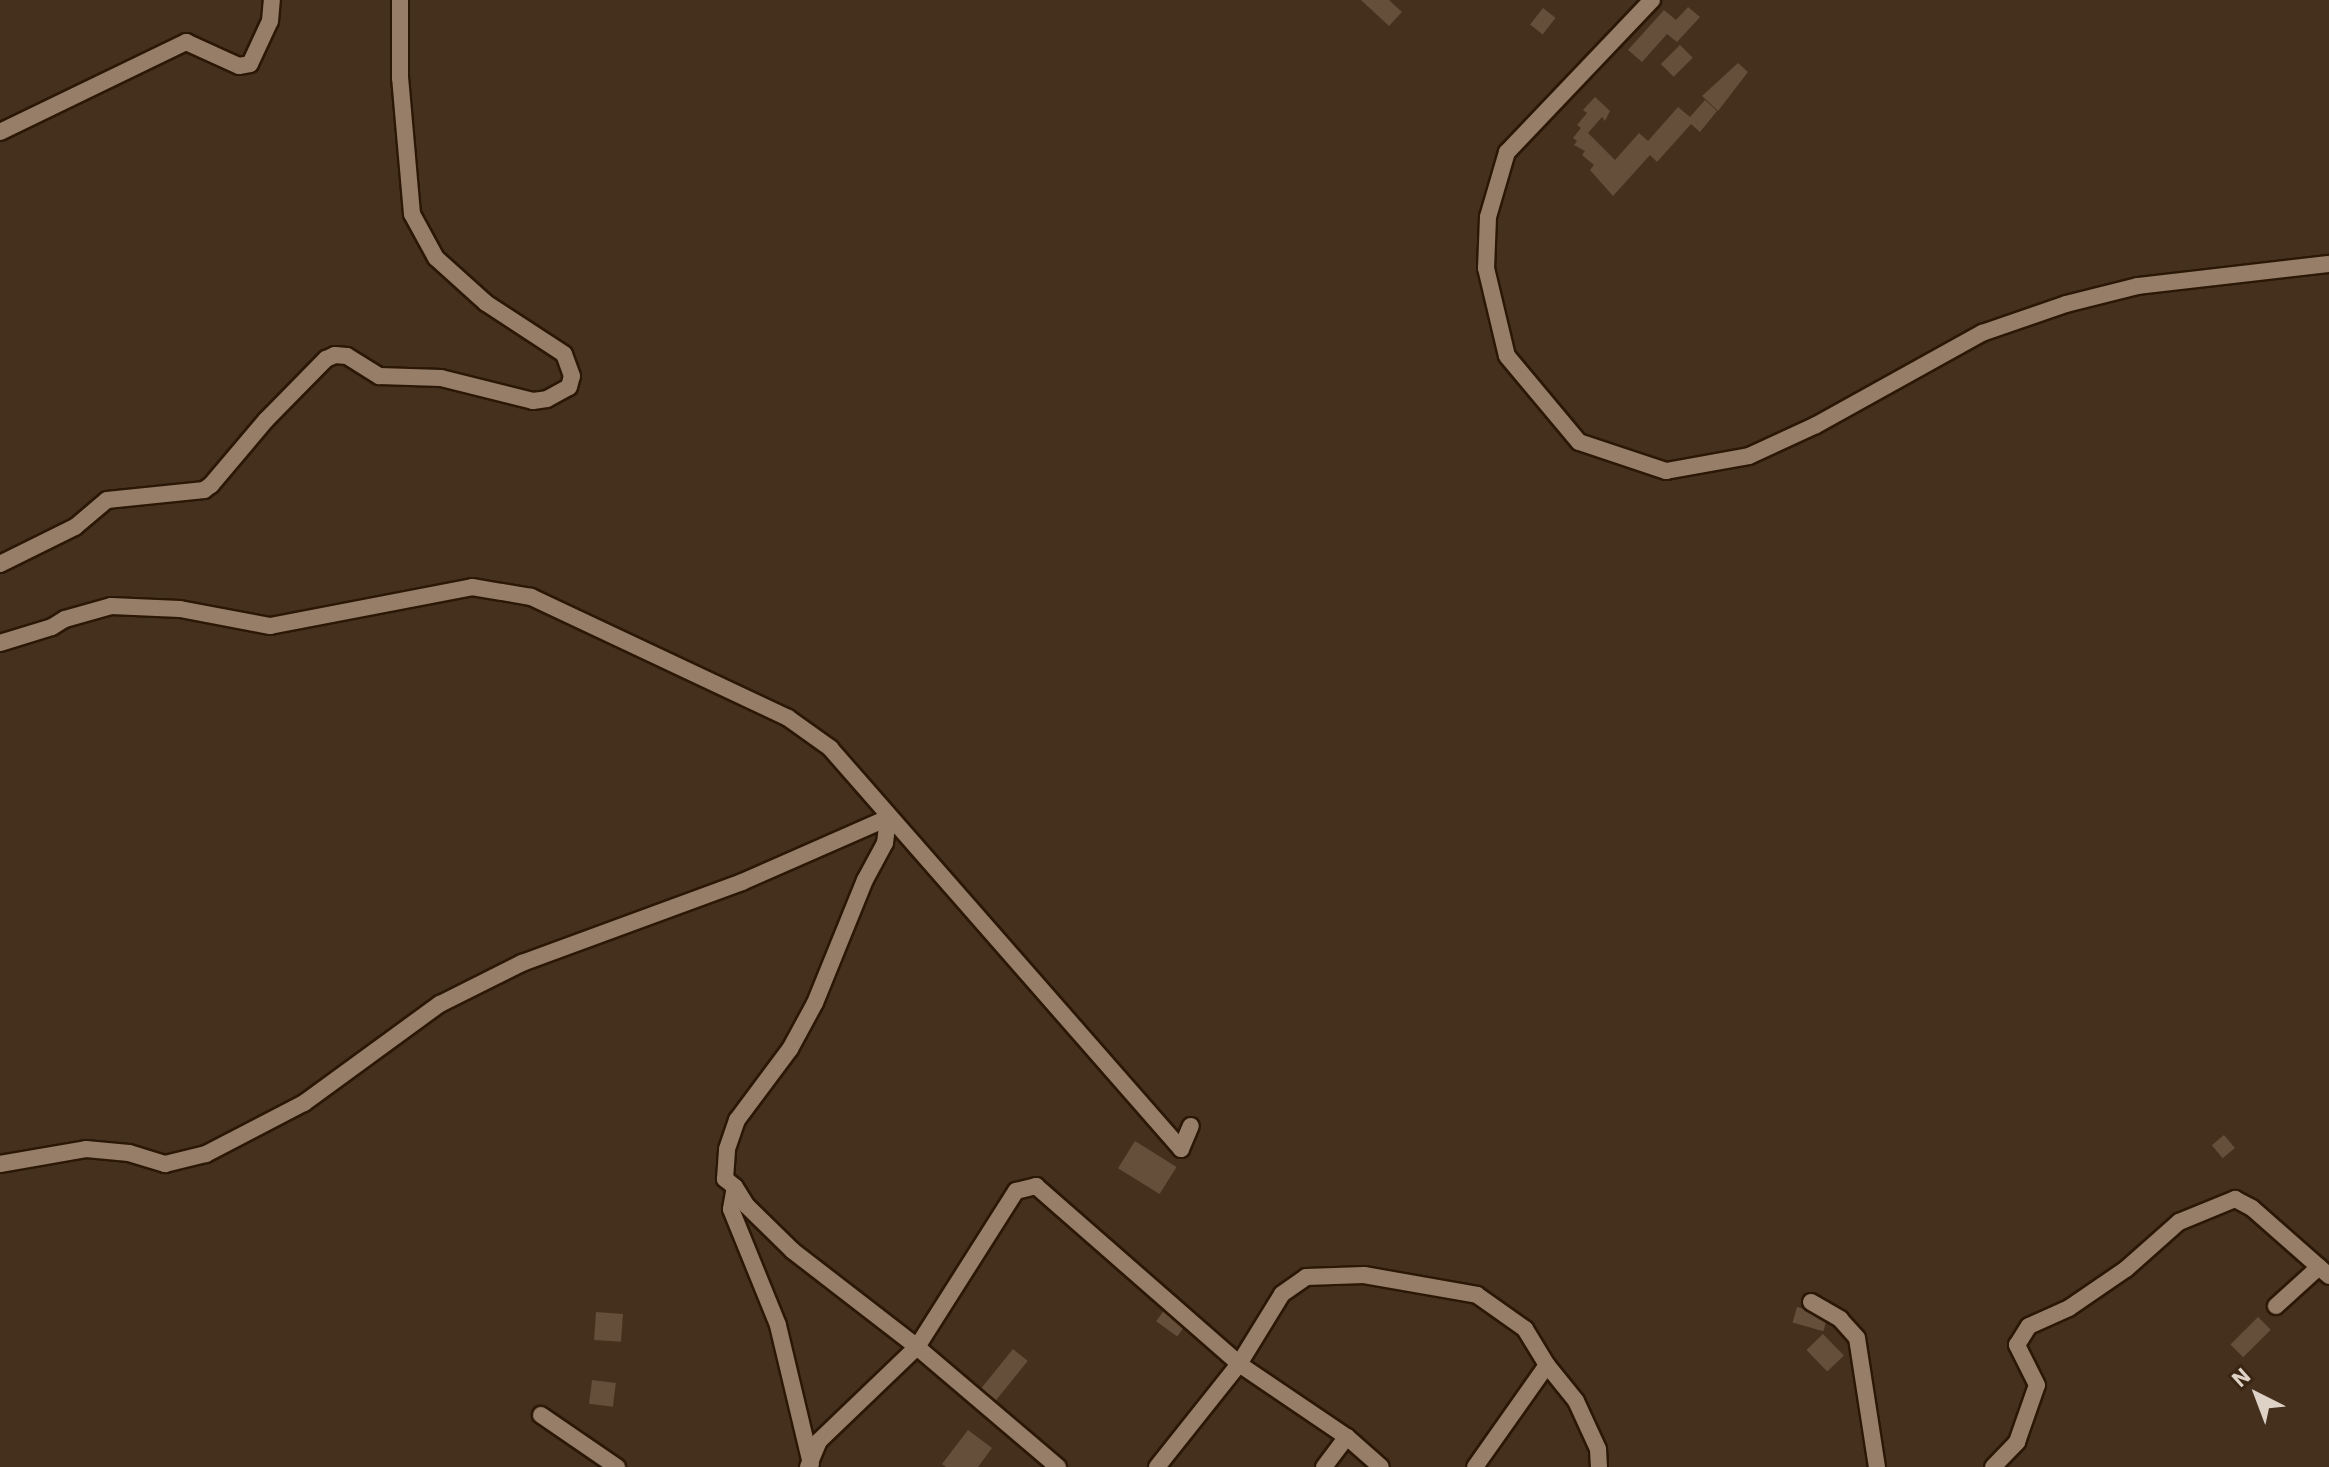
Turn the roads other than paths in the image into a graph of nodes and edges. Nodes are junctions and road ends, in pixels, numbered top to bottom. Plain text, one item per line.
1 (272, 0) edge
2 (400, 0) edge
3 (1652, 0) edge
4 (0, 132) edge
5 (2329, 264) edge
6 (0, 564) edge
7 (0, 643) edge
8 (888, 818) junction
9 (1191, 1126) dead end
10 (0, 1164) edge
11 (735, 1187) junction
12 (2324, 1272) edge
13 (1811, 1302) dead end
14 (2276, 1306) dead end
15 (917, 1347) junction
16 (1239, 1364) junction
17 (1547, 1365) junction
18 (541, 1415) dead end
19 (1347, 1437) junction
20 (810, 1466) edge
21 (617, 1467) edge
22 (1058, 1467) edge
23 (1157, 1467) edge
24 (1324, 1467) edge
25 (1381, 1467) edge
26 (1475, 1467) edge
27 (1599, 1467) edge
28 (1877, 1467) edge
29 (1993, 1467) edge

1 - 4 street
2 - 6 street
3 - 5 street
7 - 8 street
8 - 9 street
8 - 10 street
8 - 11 street
11 - 15 street
11 - 20 street
12 - 14 street
12 - 29 street
13 - 28 street
15 - 16 street
15 - 20 street
15 - 22 street
16 - 17 street
16 - 19 street
16 - 23 street
17 - 26 street
17 - 27 street
18 - 21 street
19 - 24 street
19 - 25 street

